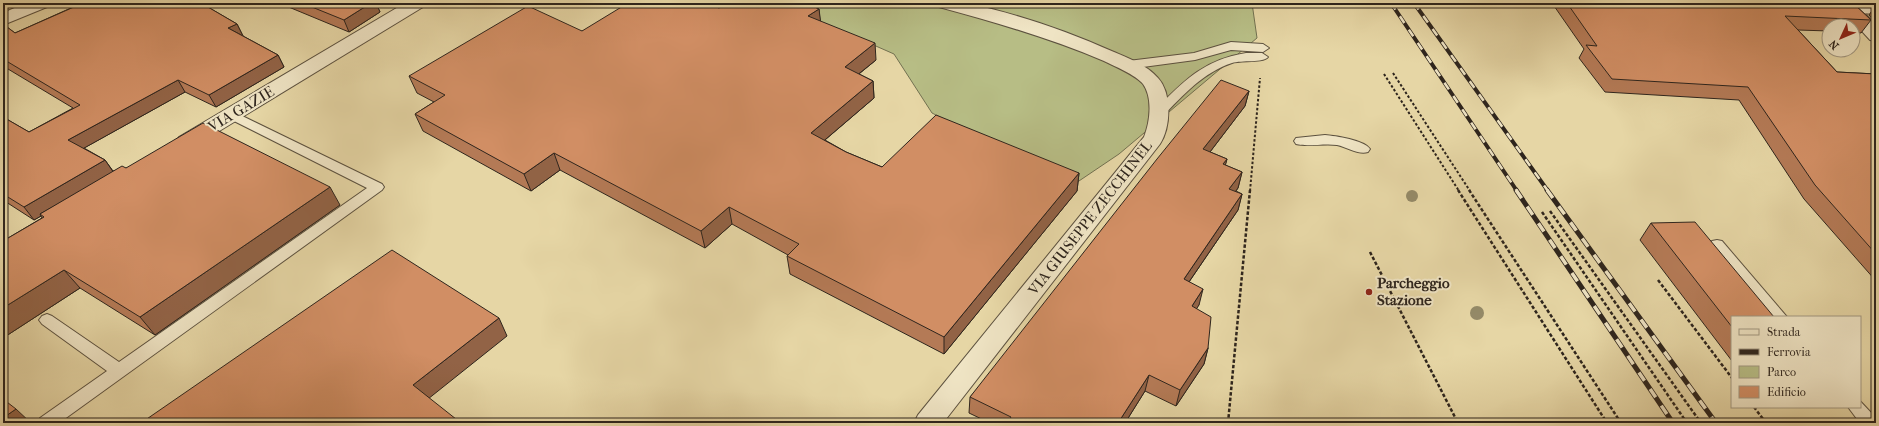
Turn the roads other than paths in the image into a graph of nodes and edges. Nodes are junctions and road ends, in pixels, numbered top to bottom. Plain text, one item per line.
1 (41, 3) edge
2 (417, 3) edge
3 (945, 3) edge
4 (1847, 5) edge
5 (1876, 9) edge
6 (3, 20) edge
7 (1876, 36) edge
8 (1128, 65) junction
9 (1159, 113) junction
10 (232, 115) junction
11 (1301, 141) dead end
12 (1363, 149) dead end
13 (172, 151) edge
14 (1717, 245) dead end
15 (1778, 316) edge
16 (47, 320) dead end
17 (119, 371) junction
18 (1857, 408) edge
19 (46, 423) edge
20 (927, 423) edge
21 (1870, 423) edge

1 - 6 street
2 - 10 street, VIA GAZIE
3 - 8 street, VIA GIUSEPPE ZECCHINEL
4 - 5 street
4 - 7 street
8 - 9 street, VIA GIUSEPPE ZECCHINEL
8 - 9 lane
9 - 20 street, VIA GIUSEPPE ZECCHINEL
10 - 13 street, VIA GAZIE
10 - 17 lane
11 - 12 lane
14 - 15 lane
16 - 17 lane
17 - 19 lane
18 - 21 lane

